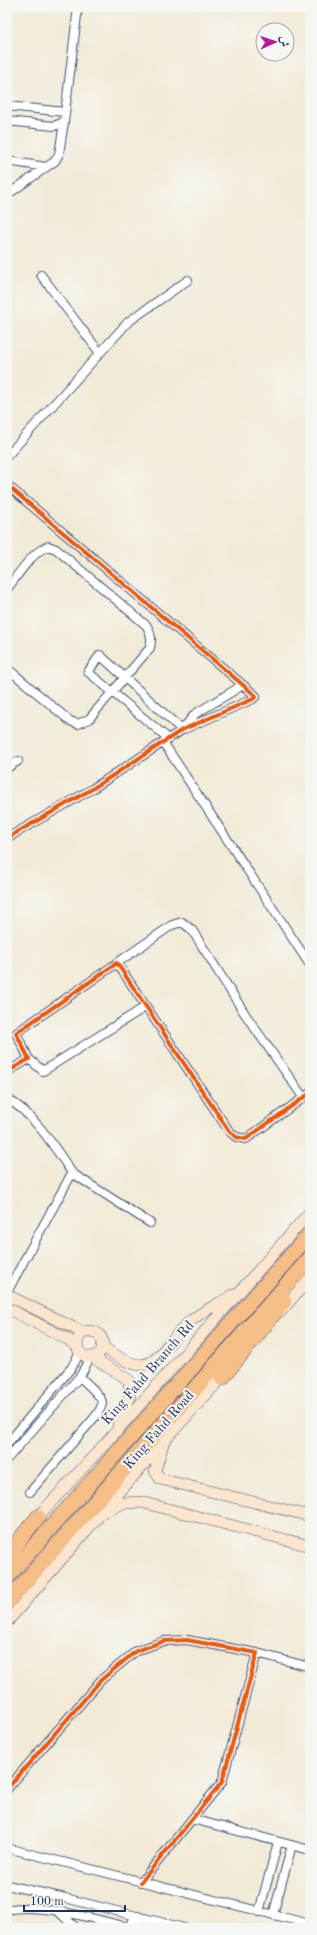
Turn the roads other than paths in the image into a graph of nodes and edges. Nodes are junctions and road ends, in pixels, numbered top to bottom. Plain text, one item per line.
1 (78, 7) edge
2 (7, 106) edge
3 (65, 112) junction
4 (7, 122) edge
5 (64, 122) junction
6 (7, 161) edge
7 (46, 168) junction
8 (7, 195) edge
9 (41, 275) dead end
10 (188, 280) dead end
11 (100, 353) junction
12 (7, 456) edge
13 (7, 485) edge
14 (7, 589) edge
15 (7, 668) edge
16 (124, 677) junction
17 (242, 685) junction
18 (112, 692) junction
19 (182, 730) junction
20 (166, 740) junction
21 (18, 761) dead end
22 (7, 768) edge
23 (7, 840) edge
24 (117, 963) junction
25 (310, 965) edge
26 (145, 1007) junction
27 (29, 1059) junction
28 (7, 1072) edge
29 (307, 1095) edge
30 (7, 1099) edge
31 (72, 1173) junction
32 (310, 1212) edge
33 (150, 1223) dead end
34 (310, 1234) edge
35 (310, 1258) edge
36 (310, 1268) edge
37 (310, 1278) edge
38 (242, 1289) junction
39 (7, 1294) edge
40 (7, 1308) edge
41 (84, 1334) junction
42 (102, 1346) junction
43 (85, 1353) junction
44 (222, 1378) junction
45 (78, 1379) junction
46 (52, 1392) junction
47 (61, 1399) junction
48 (19, 1431) junction
49 (114, 1434) junction
50 (26, 1438) junction
51 (164, 1441) junction
52 (7, 1444) edge
53 (7, 1459) edge
54 (30, 1492) dead end
55 (101, 1514) junction
56 (310, 1516) edge
57 (38, 1517) junction
58 (310, 1546) edge
59 (7, 1552) edge
60 (7, 1555) edge
61 (7, 1577) edge
62 (7, 1602) edge
63 (7, 1622) edge
64 (257, 1654) junction
65 (310, 1668) edge
66 (7, 1789) edge
67 (192, 1819) junction
68 (278, 1842) junction
69 (292, 1846) junction
70 (7, 1848) edge
71 (310, 1850) edge
72 (141, 1882) junction
73 (7, 1885) edge
74 (7, 1910) edge
75 (60, 1912) junction
76 (259, 1912) junction
77 (273, 1915) junction
78 (138, 1916) junction
79 (310, 1924) edge
80 (76, 1928) edge
81 (128, 1928) edge
82 (141, 1928) edge
83 (184, 1928) edge

1 - 3 street
2 - 3 street
3 - 5 street
4 - 5 street
5 - 7 street
6 - 7 street
7 - 8 street
9 - 11 street
10 - 11 street
11 - 12 street
13 - 17 street
14 - 16 street
15 - 18 street
16 - 18 street
16 - 18 street
16 - 19 street
17 - 19 street
17 - 19 street
18 - 20 street
19 - 20 street
20 - 23 street
20 - 25 street
21 - 22 street
24 - 26 street
24 - 27 street
24 - 29 street
26 - 27 street
26 - 29 street
27 - 28 street
30 - 31 street
31 - 33 street
31 - 39 street
32 - 38 main road, King Fahd Branch Rd
34 - 61 highway, King Fahd Road
35 - 62 highway, King Fahd Road
36 - 44 highway
37 - 44 main road
38 - 42 main road
38 - 49 main road, King Fahd Branch Rd
39 - 41 main road
40 - 43 main road
41 - 42 main road
41 - 43 main road
42 - 43 main road
43 - 45 street
43 - 46 street
43 - 49 main road
44 - 51 main road
45 - 47 street
45 - 54 street
46 - 47 street
46 - 48 street
47 - 50 street
48 - 50 street
48 - 52 street
49 - 57 main road, King Fahd Branch Rd
50 - 53 street
51 - 55 main road
51 - 56 main road
55 - 58 main road
55 - 63 main road
57 - 59 main road, King Fahd Branch Rd
57 - 60 highway
64 - 65 street
64 - 66 street
64 - 67 street
67 - 68 street
67 - 72 street
68 - 69 street
68 - 76 street
69 - 71 street
69 - 77 street
70 - 72 street
72 - 76 street
73 - 78 street
74 - 75 street
75 - 80 street
75 - 81 street
76 - 77 street
77 - 79 street
78 - 81 street
78 - 82 street
78 - 83 street

